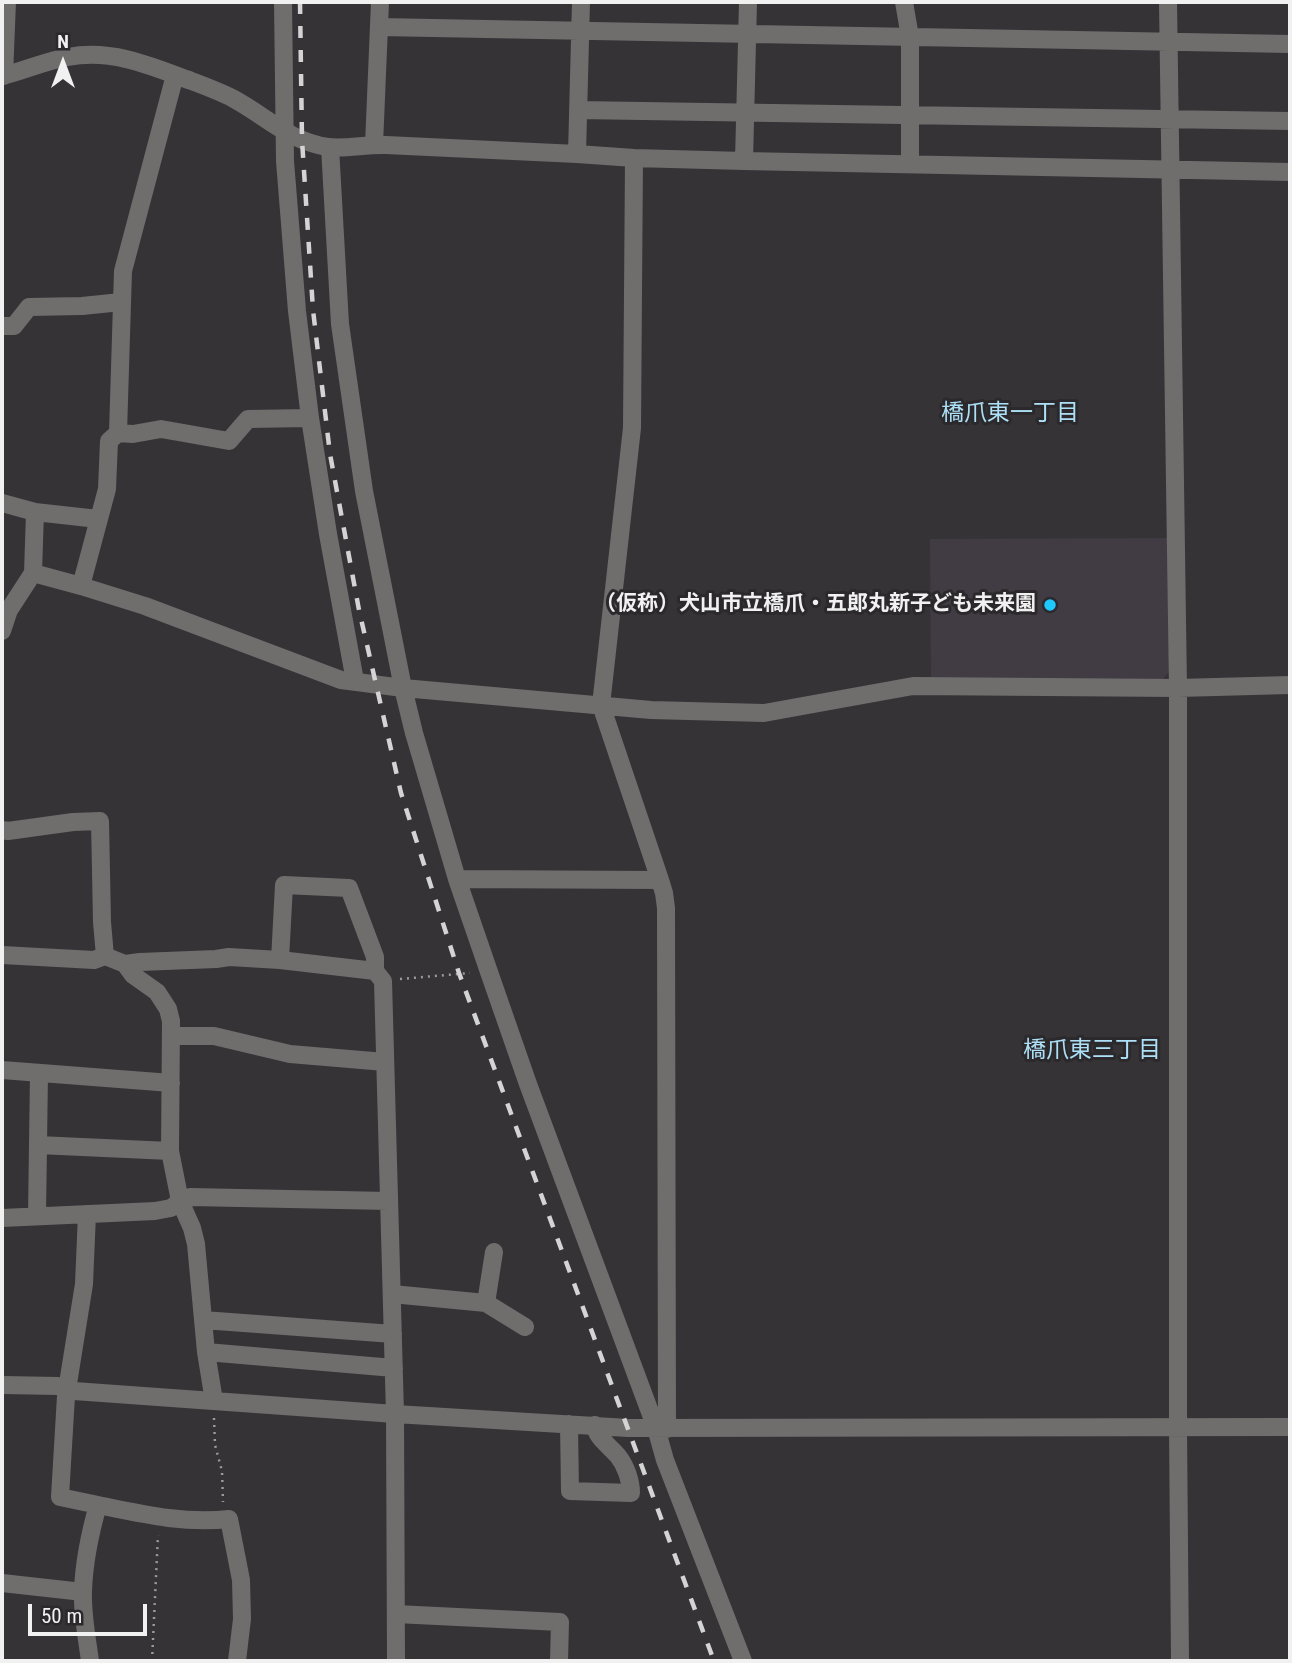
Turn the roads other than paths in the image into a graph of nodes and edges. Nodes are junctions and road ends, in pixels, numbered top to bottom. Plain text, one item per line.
1 (7, 2) edge
2 (283, 2) edge
3 (380, 2) edge
4 (580, 2) edge
5 (748, 2) edge
6 (904, 2) edge
7 (1168, 2) edge
8 (379, 27) junction
9 (580, 30) junction
10 (748, 34) junction
11 (910, 37) junction
12 (1168, 42) junction
13 (1290, 44) edge
14 (175, 75) junction
15 (3, 76) edge
16 (578, 110) junction
17 (746, 113) junction
18 (910, 115) junction
19 (1169, 119) junction
20 (1290, 121) edge
21 (285, 132) junction
22 (374, 145) junction
23 (330, 147) junction
24 (577, 154) junction
25 (634, 158) junction
26 (744, 161) junction
27 (910, 164) junction
28 (1170, 169) junction
29 (1290, 172) edge
30 (121, 302) junction
31 (2, 326) edge
32 (310, 418) junction
33 (118, 433) junction
34 (2, 503) edge
35 (35, 512) junction
36 (98, 519) junction
37 (33, 573) junction
38 (81, 586) junction
39 (2, 631) edge
40 (355, 681) junction
41 (1290, 685) edge
42 (403, 688) junction
43 (1178, 688) junction
44 (601, 705) junction
45 (2, 813) edge
46 (5, 831) edge
47 (457, 879) junction
48 (660, 880) junction
49 (2, 955) edge
50 (105, 957) junction
51 (280, 960) junction
52 (125, 964) junction
53 (379, 976) junction
54 (172, 1036) junction
55 (385, 1062) junction
56 (2, 1070) edge
57 (39, 1073) junction
58 (170, 1083) junction
59 (38, 1145) junction
60 (170, 1151) junction
61 (180, 1201) junction
62 (389, 1201) junction
63 (87, 1214) junction
64 (37, 1216) junction
65 (2, 1218) edge
66 (494, 1252) dead end
67 (392, 1294) junction
68 (486, 1303) junction
69 (203, 1320) junction
70 (525, 1327) dead end
71 (393, 1335) junction
72 (206, 1352) junction
73 (394, 1368) junction
74 (2, 1385) edge
75 (67, 1388) junction
76 (214, 1401) junction
77 (395, 1415) junction
78 (569, 1424) junction
79 (595, 1425) junction
80 (1290, 1427) edge
81 (1178, 1428) junction
82 (662, 1429) junction
83 (98, 1505) junction
84 (2, 1583) edge
85 (83, 1591) junction
86 (396, 1614) junction
87 (90, 1661) edge
88 (237, 1661) edge
89 (396, 1661) edge
90 (559, 1661) edge
91 (743, 1661) edge
92 (1180, 1661) edge

1 - 15 street
2 - 21 street
3 - 8 street
4 - 9 street
5 - 10 street
6 - 11 street
7 - 12 street
8 - 9 street
8 - 22 street
9 - 10 street
9 - 16 street
10 - 11 street
10 - 17 street
11 - 12 street
11 - 18 street
12 - 13 street
12 - 19 street
14 - 15 street
14 - 21 street
14 - 30 street
16 - 17 street
16 - 24 street
17 - 18 street
17 - 26 street
18 - 19 street
18 - 27 street
19 - 20 street
19 - 28 street
21 - 23 street
21 - 32 street
22 - 23 street
22 - 24 street
23 - 42 street
24 - 25 street
25 - 26 street
25 - 44 street
26 - 27 street
27 - 28 street
28 - 29 street
28 - 43 street
30 - 31 street
30 - 33 street
32 - 33 street
32 - 40 street
33 - 36 street
34 - 35 street
35 - 36 street
35 - 37 street
36 - 38 street
37 - 38 street
37 - 39 street
38 - 40 street
40 - 42 street
41 - 43 street
42 - 44 street
42 - 47 street
43 - 44 street
43 - 81 street
44 - 48 street
45 - 46 street
46 - 50 street
47 - 48 street
47 - 82 street
48 - 82 street
49 - 50 street
50 - 52 street
51 - 52 street
51 - 53 street
51 - 53 street
52 - 54 street
53 - 55 street
54 - 55 street
54 - 58 street
55 - 62 street
56 - 57 street
57 - 58 street
57 - 59 street
58 - 60 street
59 - 60 street
59 - 64 street
60 - 61 street
61 - 62 street
61 - 63 street
61 - 69 street
62 - 67 street
63 - 64 street
63 - 75 street
64 - 65 street
66 - 68 street
67 - 68 street
67 - 71 street
68 - 70 street
69 - 71 street
69 - 72 street
71 - 73 street
72 - 73 street
72 - 76 street
73 - 77 street
74 - 75 street
75 - 76 street
75 - 83 street
76 - 77 street
77 - 78 street
77 - 86 street
78 - 79 street
78 - 79 street
79 - 82 street
80 - 81 street
81 - 82 street
81 - 92 street
82 - 91 street
83 - 85 street
83 - 88 street
84 - 85 street
85 - 87 street
86 - 89 street
86 - 90 street

